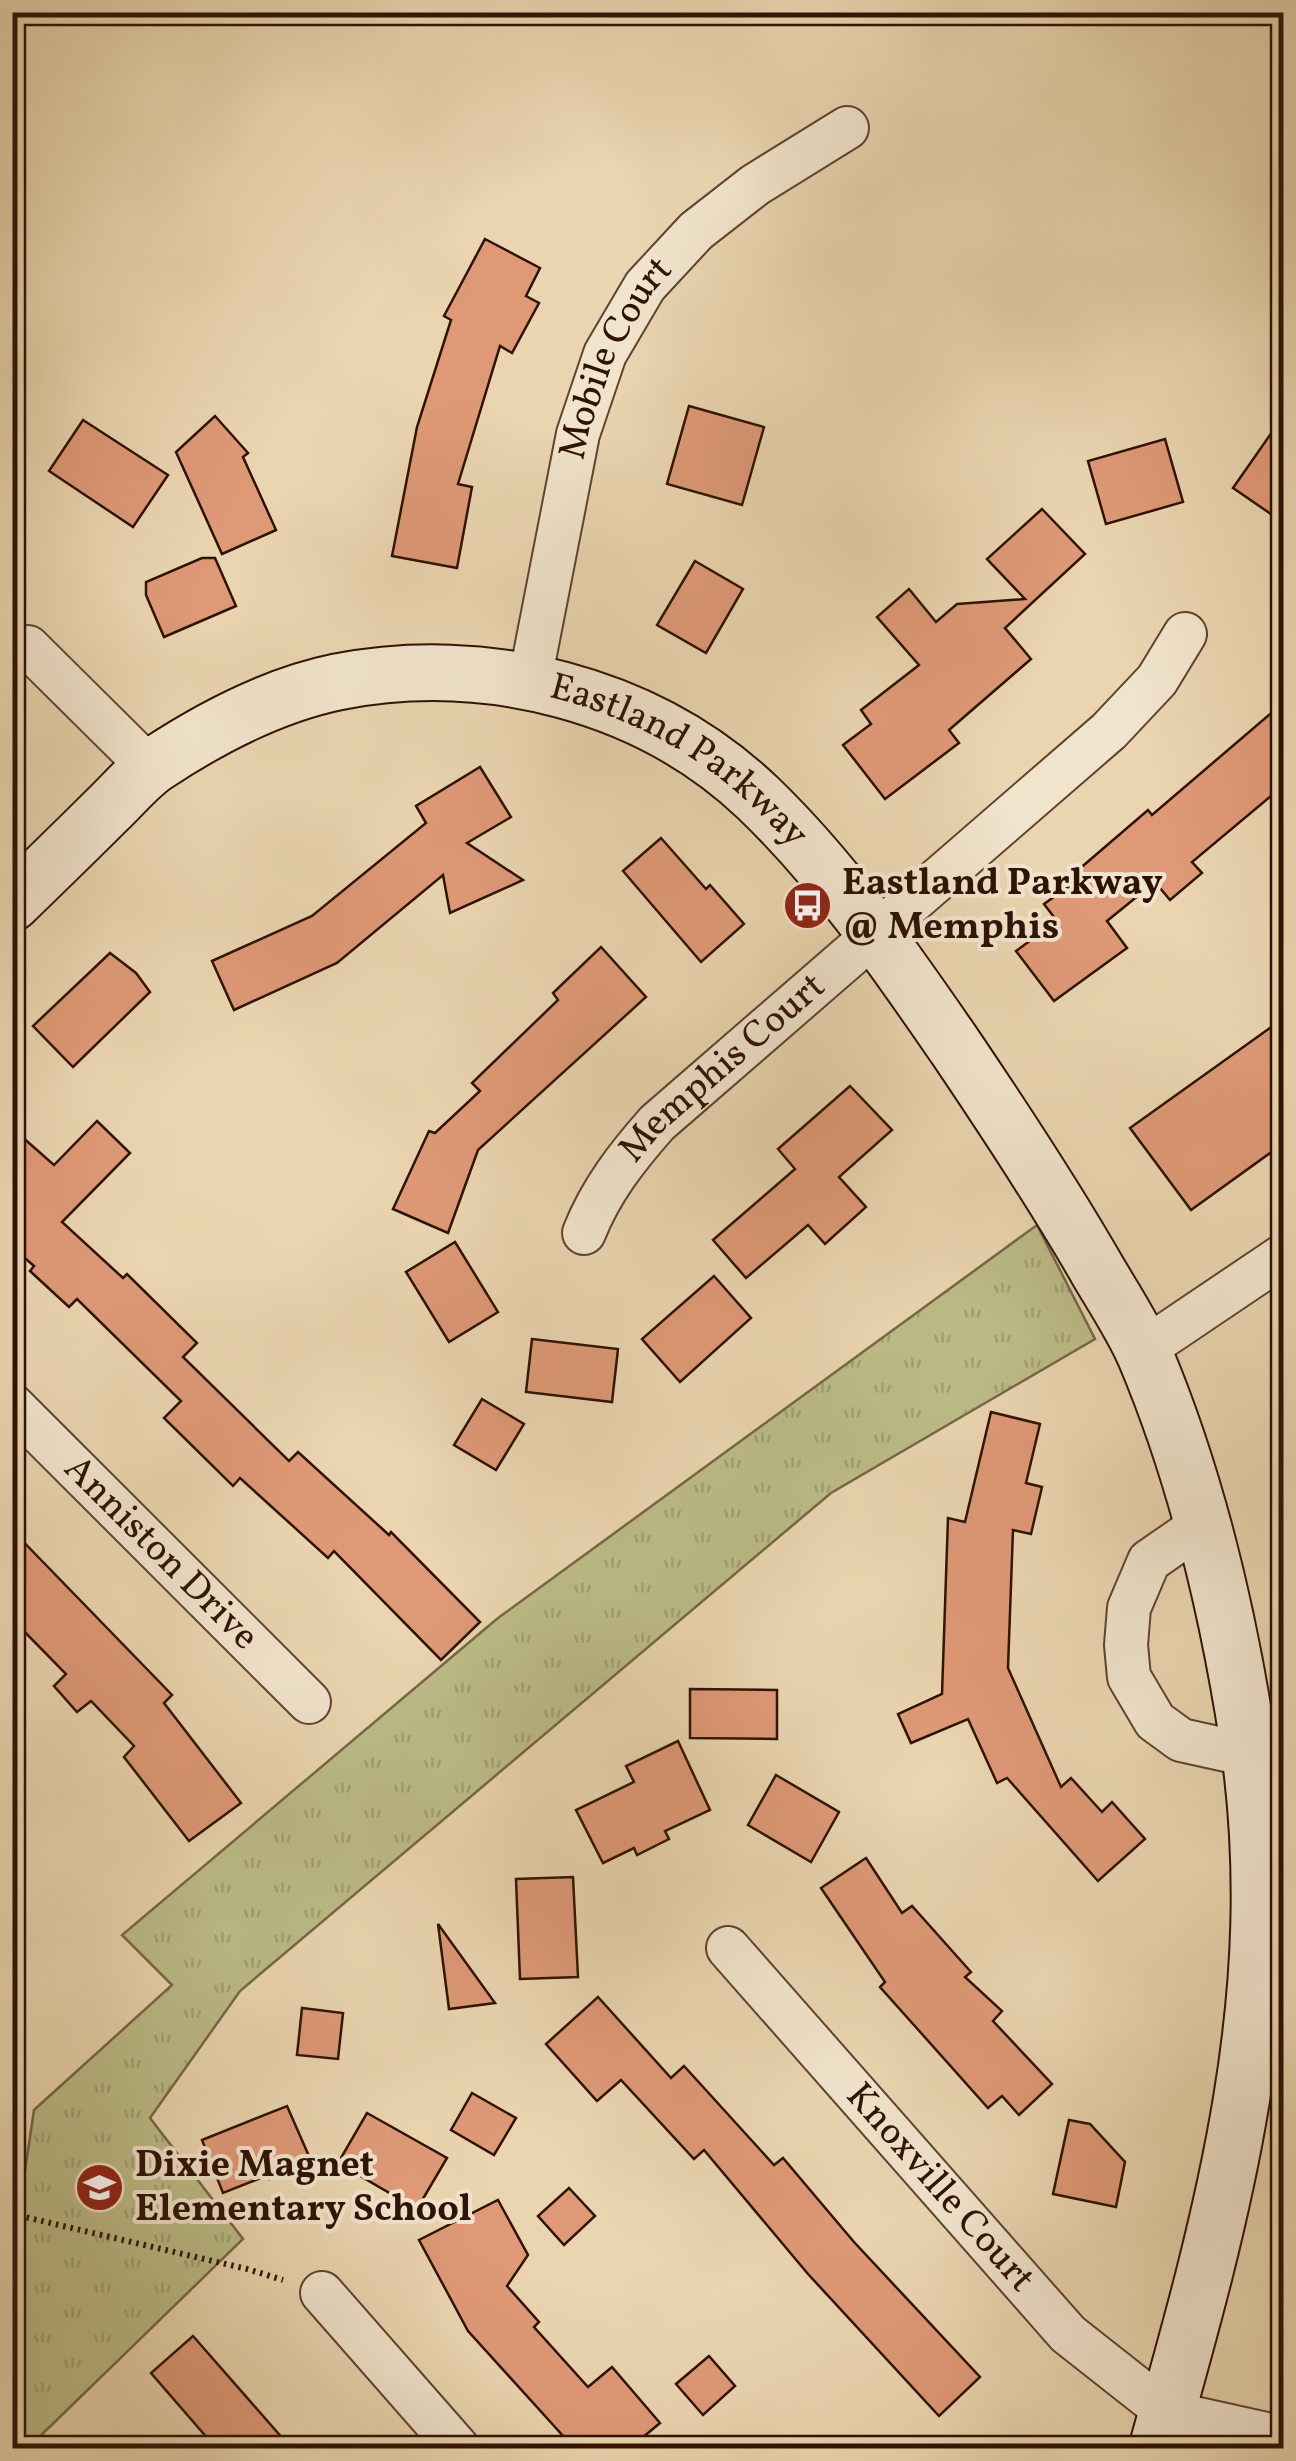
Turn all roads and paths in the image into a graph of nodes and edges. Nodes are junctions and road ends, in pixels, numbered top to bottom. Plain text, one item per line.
1 (847, 128) dead end
2 (1186, 634) dead end
3 (28, 647) dead end
4 (530, 680) junction
5 (150, 768) junction
6 (12, 904) edge
7 (878, 934) junction
8 (584, 1233) dead end
9 (1284, 1255) edge
10 (1143, 1350) junction
11 (12, 1405) edge
12 (1200, 1525) junction
13 (309, 1702) dead end
14 (1249, 1756) junction
15 (1270, 1819) edge
16 (728, 1948) dead end
17 (12, 2214) edge
18 (322, 2293) joint
19 (1162, 2430) edge
20 (1284, 2438) edge
21 (458, 2448) edge

1 - 4 street, Mobile Court
2 - 7 street, Memphis Court
3 - 5 street
4 - 5 street, Eastland Parkway
4 - 7 street, Eastland Parkway
5 - 6 street, Eastland Parkway
7 - 8 street, Memphis Court
7 - 10 street, Eastland Parkway
9 - 10 street
10 - 12 street, Eastland Parkway
11 - 13 street, Anniston Drive
12 - 14 street, Eastland Parkway
12 - 14 street
14 - 15 street, Eastland Parkway
15 - 19 street, Eastland Parkway
16 - 19 street, Knoxville Court
17 - 18 path
18 - 21 street
19 - 20 street

